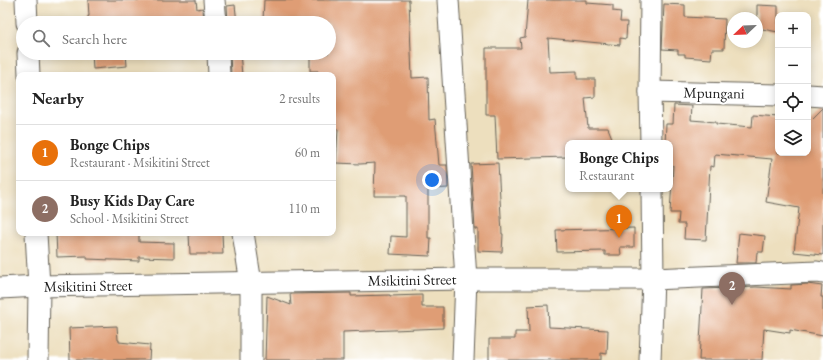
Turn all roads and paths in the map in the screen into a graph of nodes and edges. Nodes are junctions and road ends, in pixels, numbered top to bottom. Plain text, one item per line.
1 (26, 0) edge
2 (214, 0) edge
3 (448, 0) edge
4 (652, 0) edge
5 (27, 16) edge
6 (215, 16) edge
7 (28, 60) edge
8 (218, 60) edge
9 (29, 72) edge
10 (219, 72) edge
11 (650, 92) junction
12 (775, 95) edge
13 (811, 96) edge
14 (823, 96) edge
15 (651, 140) edge
16 (652, 192) edge
17 (36, 236) edge
18 (244, 236) edge
19 (823, 273) edge
20 (466, 279) junction
21 (653, 279) junction
22 (251, 283) junction
23 (38, 286) junction
24 (0, 288) edge
25 (38, 360) edge
26 (251, 360) edge
27 (463, 360) edge
28 (650, 360) edge

1 - 5 street
2 - 6 street
3 - 20 street
4 - 11 street
7 - 9 street
8 - 10 street
11 - 12 street, Mpungani
11 - 15 street
13 - 14 street
16 - 21 street
17 - 23 street
18 - 22 street
19 - 21 street, Msikitini Street
20 - 21 street, Msikitini Street
20 - 22 street, Msikitini Street
20 - 27 street
21 - 28 street
22 - 23 street, Msikitini Street
22 - 26 street
23 - 24 street, Msikitini Street
23 - 25 street

